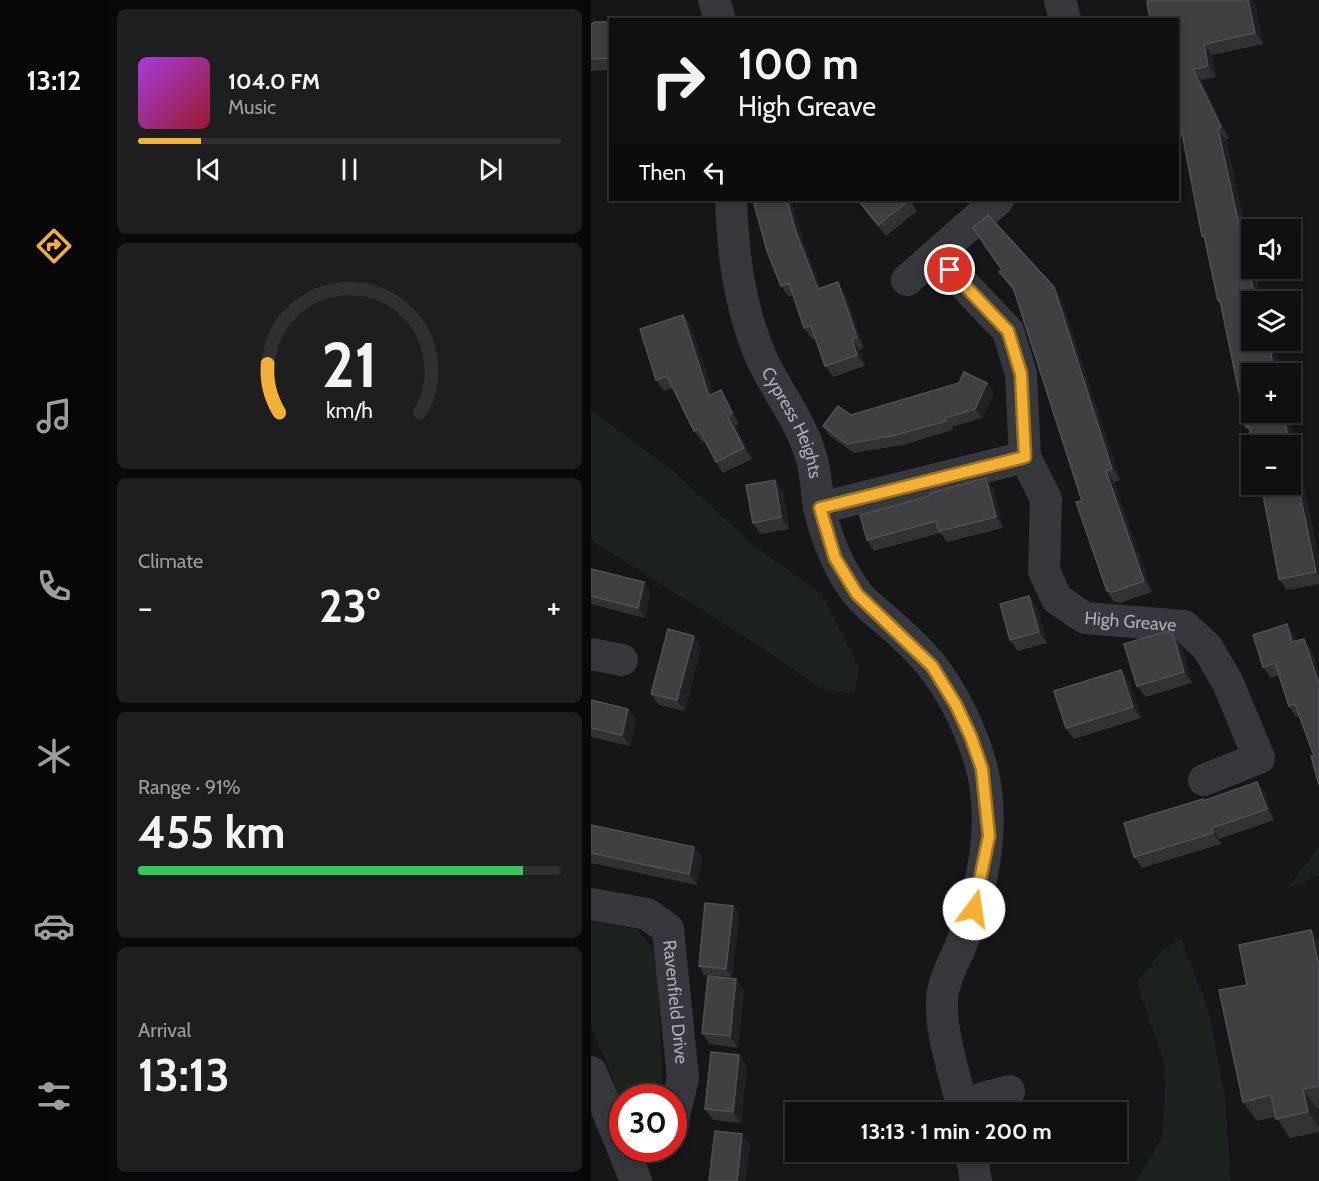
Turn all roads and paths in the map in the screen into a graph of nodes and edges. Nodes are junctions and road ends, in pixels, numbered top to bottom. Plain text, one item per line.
1 (714, 0) edge
2 (1060, 0) edge
3 (719, 18) edge
4 (1064, 18) edge
5 (731, 201) edge
6 (997, 201) edge
7 (936, 255) junction
8 (907, 280) dead end
9 (1025, 457) junction
10 (820, 508) junction
11 (591, 654) edge
12 (622, 660) dead end
13 (1204, 780) dead end
14 (591, 904) edge
15 (591, 1072) edge
16 (682, 1084) edge
17 (1009, 1091) dead end
18 (961, 1102) edge
19 (979, 1102) edge
20 (609, 1109) edge
21 (973, 1162) edge
22 (976, 1181) edge

1 - 3 street
2 - 4 street
5 - 10 street, Cypress Heights
6 - 7 street
7 - 8 street
7 - 9 street, High Greave
9 - 10 street
9 - 13 street, High Greave
10 - 18 street, Cypress Heights
11 - 12 street
14 - 16 street, Ravenfield Drive
15 - 20 street
17 - 19 street, Cypress Heights
21 - 22 street

